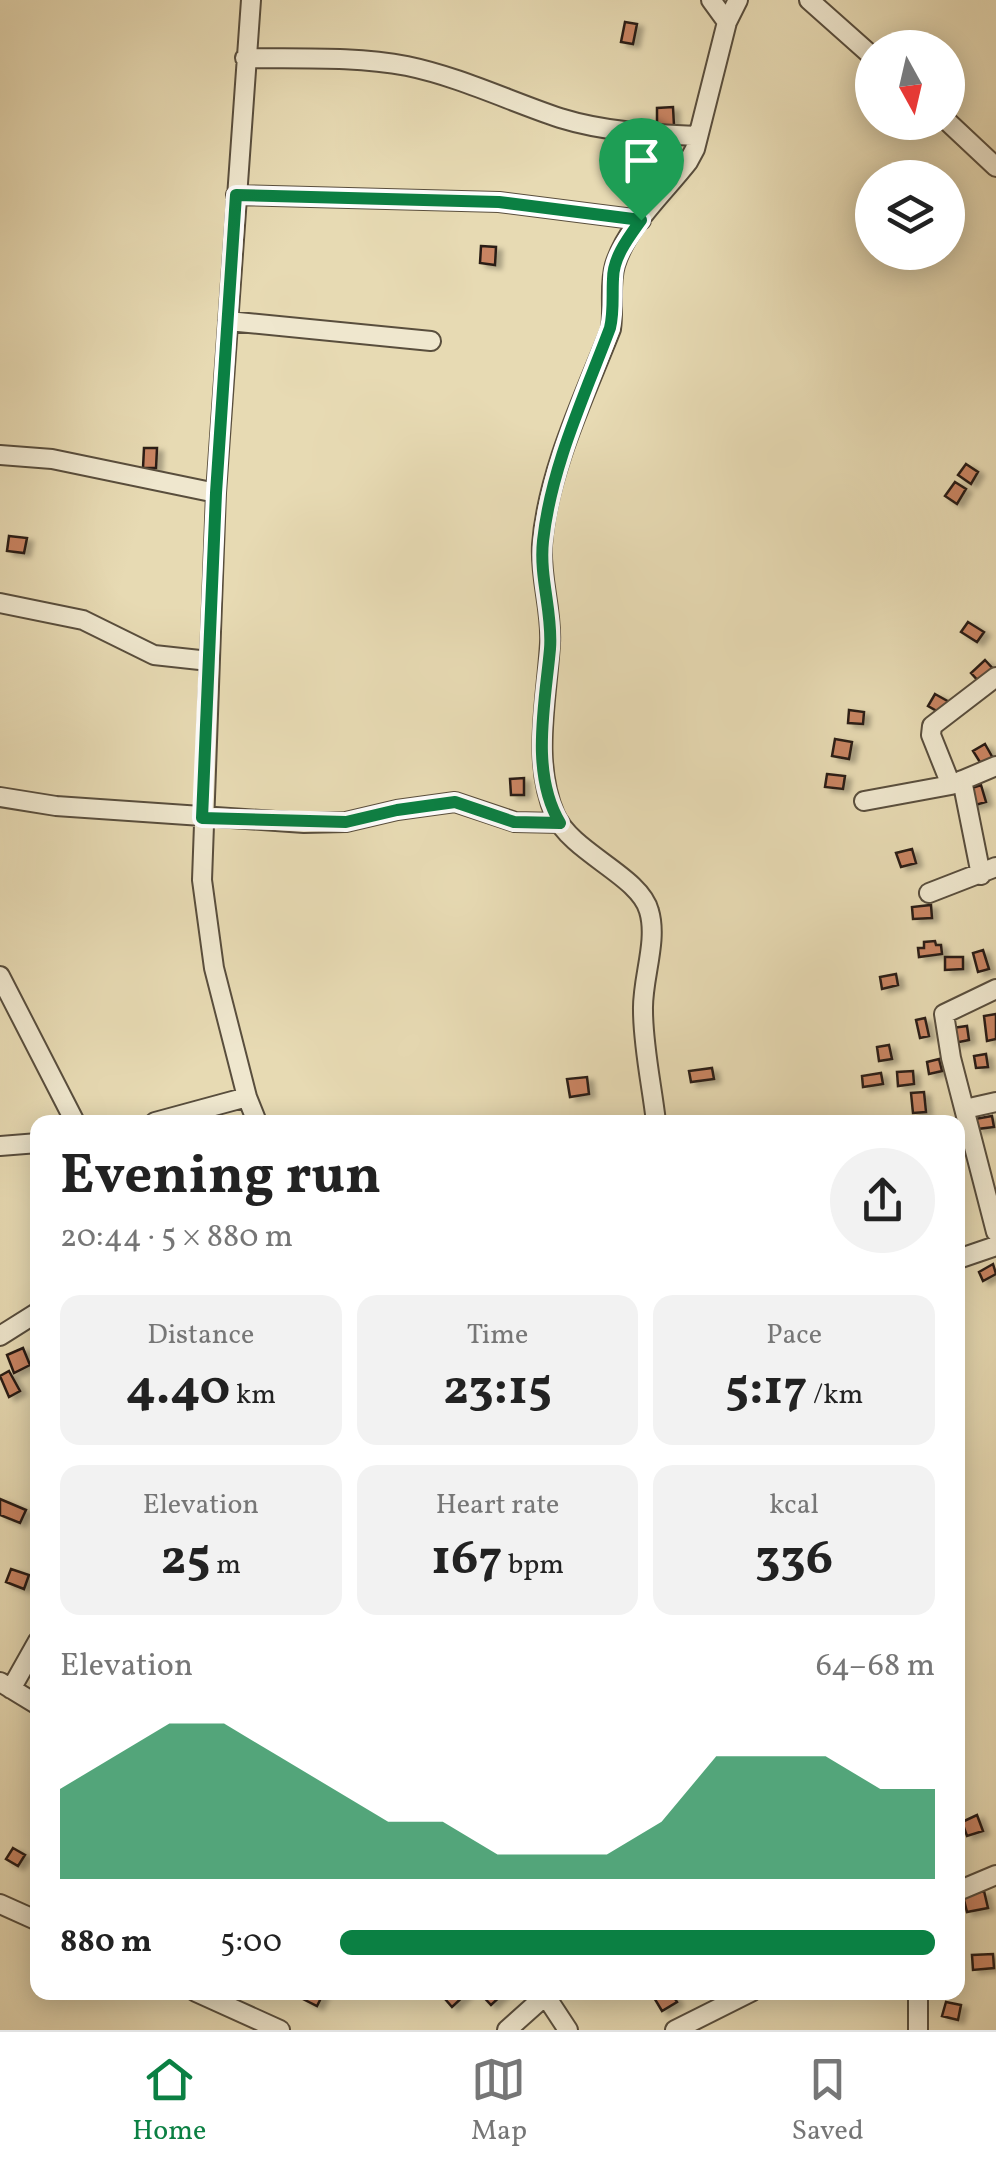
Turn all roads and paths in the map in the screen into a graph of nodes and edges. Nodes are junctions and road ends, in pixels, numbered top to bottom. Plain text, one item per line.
1 (251, 0) edge
2 (712, 0) edge
3 (738, 0) edge
4 (809, 0) edge
5 (727, 22) junction
6 (855, 41) edge
7 (245, 58) junction
8 (698, 136) junction
9 (965, 138) edge
10 (996, 167) edge
11 (236, 195) junction
12 (641, 220) junction
13 (228, 322) junction
14 (431, 341) dead end
15 (0, 455) edge
16 (216, 493) junction
17 (0, 603) edge
18 (209, 661) junction
19 (996, 677) edge
20 (996, 766) edge
21 (957, 782) junction
22 (0, 797) edge
23 (864, 801) dead end
24 (202, 818) junction
25 (560, 823) junction
26 (988, 871) edge
27 (929, 893) dead end
28 (0, 976) edge
29 (996, 989) edge
30 (247, 1097) junction
31 (996, 1102) edge
32 (966, 1110) junction
33 (71, 1115) edge
34 (181, 1115) edge
35 (255, 1115) edge
36 (655, 1115) edge
37 (30, 1144) edge
38 (0, 1146) edge
39 (996, 1232) edge
40 (996, 1246) edge
41 (965, 1257) edge
42 (30, 1317) edge
43 (0, 1336) edge
44 (30, 1652) edge
45 (6, 1685) edge
46 (30, 1699) edge
47 (996, 1875) edge
48 (965, 1888) edge
49 (0, 1904) edge
50 (30, 1917) edge
51 (213, 2000) edge
52 (538, 2000) edge
53 (548, 2000) edge
54 (735, 2000) edge
55 (918, 2000) edge
56 (276, 2029) edge
57 (507, 2030) edge
58 (568, 2030) edge
59 (675, 2030) edge
60 (918, 2030) edge

1 - 7 street
2 - 5 street
3 - 5 street
4 - 6 street
5 - 8 street
7 - 8 street
7 - 11 street
8 - 12 street
9 - 10 street
11 - 12 street
11 - 13 street
12 - 25 street
13 - 14 street
13 - 16 street
15 - 16 street
16 - 18 street
17 - 18 street
18 - 24 street
19 - 21 street
20 - 21 street
21 - 23 street
21 - 26 street
22 - 24 street
24 - 25 street
24 - 30 street
25 - 36 street
26 - 27 street
28 - 33 street
29 - 32 street
30 - 34 street
30 - 35 street
31 - 32 street
32 - 39 street
37 - 38 street
40 - 41 street
42 - 43 street
44 - 45 street
45 - 46 street
47 - 48 street
49 - 50 street
51 - 56 street
52 - 57 street
53 - 58 street
54 - 59 street
55 - 60 street

